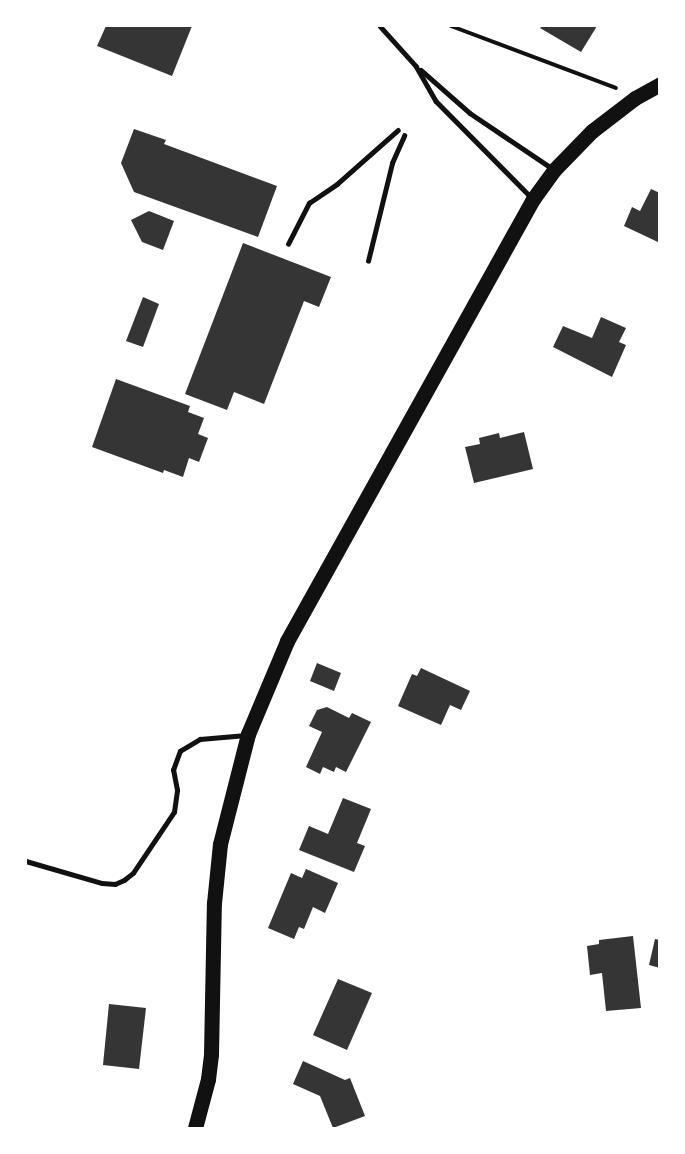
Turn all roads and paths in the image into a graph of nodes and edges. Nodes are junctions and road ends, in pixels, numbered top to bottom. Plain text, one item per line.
1 (380, 26) edge
2 (451, 26) edge
3 (416, 66) junction
4 (660, 84) edge
5 (635, 98) junction
6 (398, 130) dead end
7 (404, 136) dead end
8 (554, 170) junction
9 (533, 199) junction
10 (288, 244) dead end
11 (368, 261) dead end
12 (248, 735) junction
13 (26, 861) edge
14 (195, 1128) edge

1 - 3 lane
2 - 5 path
3 - 8 lane
3 - 9 lane
4 - 5 main road
5 - 8 main road
6 - 10 lane
7 - 11 lane
8 - 9 main road
9 - 12 main road
12 - 13 lane
12 - 14 main road

